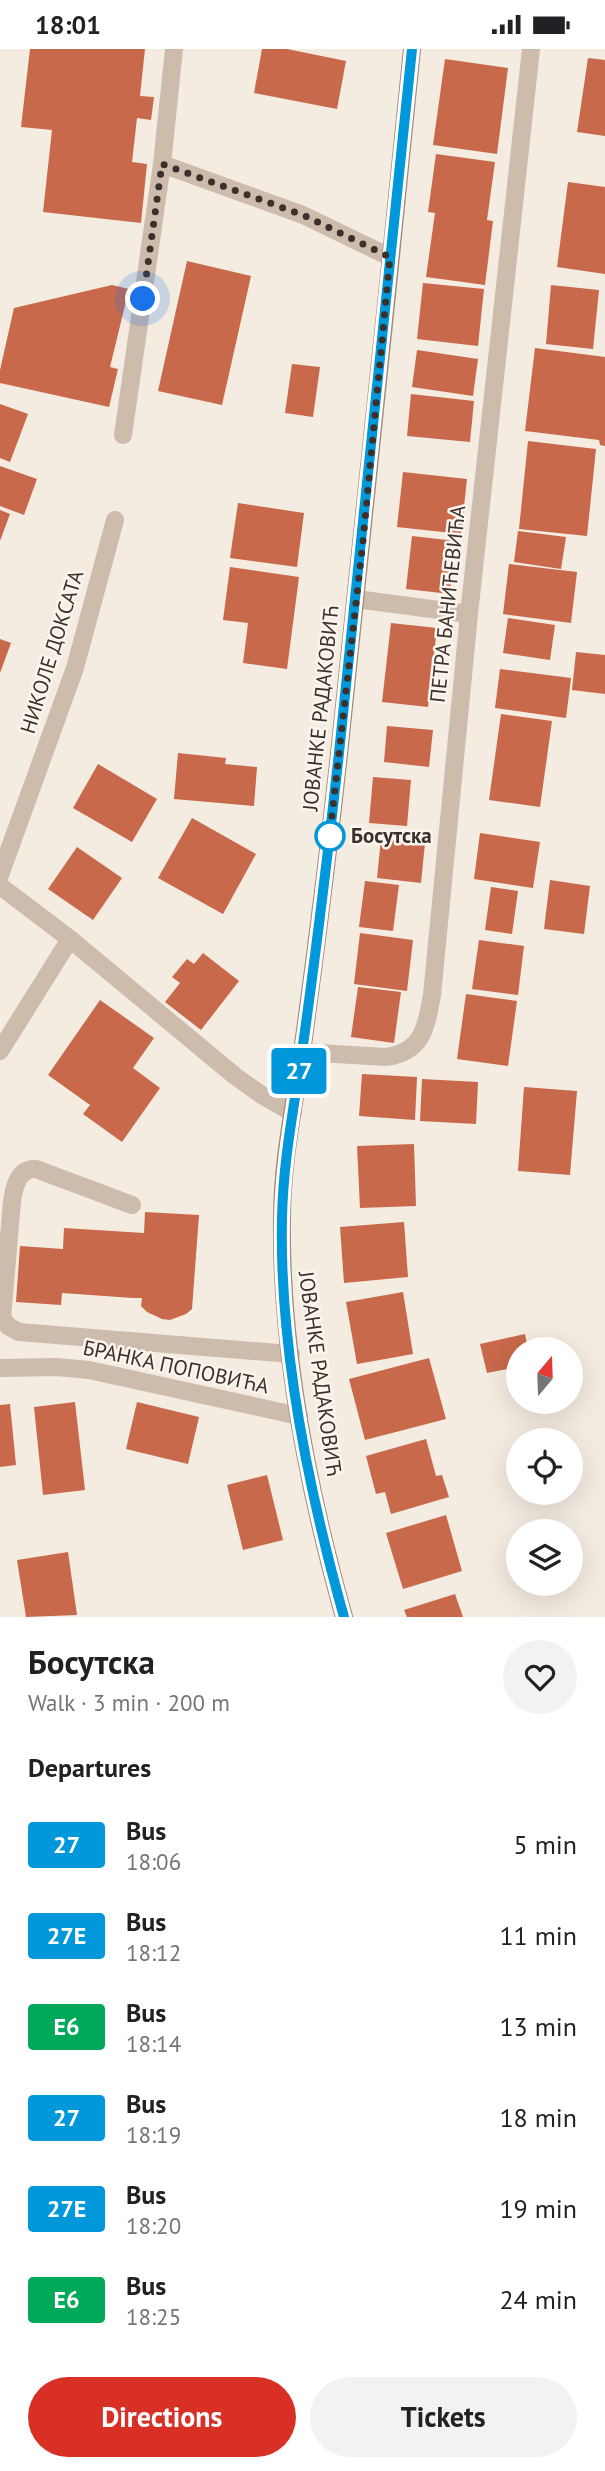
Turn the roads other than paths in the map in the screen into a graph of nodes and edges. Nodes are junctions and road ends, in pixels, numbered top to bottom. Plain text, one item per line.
1 (174, 49) edge
2 (412, 49) edge
3 (531, 49) edge
4 (162, 164) junction
5 (390, 257) junction
6 (123, 435) dead end
7 (115, 520) dead end
8 (356, 599) junction
9 (469, 614) junction
10 (0, 875) edge
11 (0, 886) edge
12 (70, 939) junction
13 (0, 1051) edge
14 (302, 1052) junction
15 (293, 1113) junction
16 (132, 1205) dead end
17 (290, 1354) junction
18 (0, 1368) edge
19 (299, 1416) junction
20 (344, 1617) edge

1 - 4 street
2 - 5 main road, ЈОВАНКЕ РАДАКОВИЋ
3 - 9 street, ПЕТРА БАНИЋЕВИЋА
4 - 5 street
4 - 6 street
5 - 8 main road, ЈОВАНКЕ РАДАКОВИЋ
7 - 10 street, НИКОЛЕ ДОКСАТА
8 - 9 street
8 - 14 main road, ЈОВАНКЕ РАДАКОВИЋ
9 - 14 street, ПЕТРА БАНИЋЕВИЋА
11 - 12 street
12 - 13 street
12 - 15 street
14 - 15 main road, ЈОВАНКЕ РАДАКОВИЋ
15 - 17 main road, ЈОВАНКЕ РАДАКОВИЋ
16 - 17 street
17 - 19 main road, ЈОВАНКЕ РАДАКОВИЋ
18 - 19 street, БРАНКА ПОПОВИЋА
19 - 20 main road, ЈОВАНКЕ РАДАКОВИЋ

